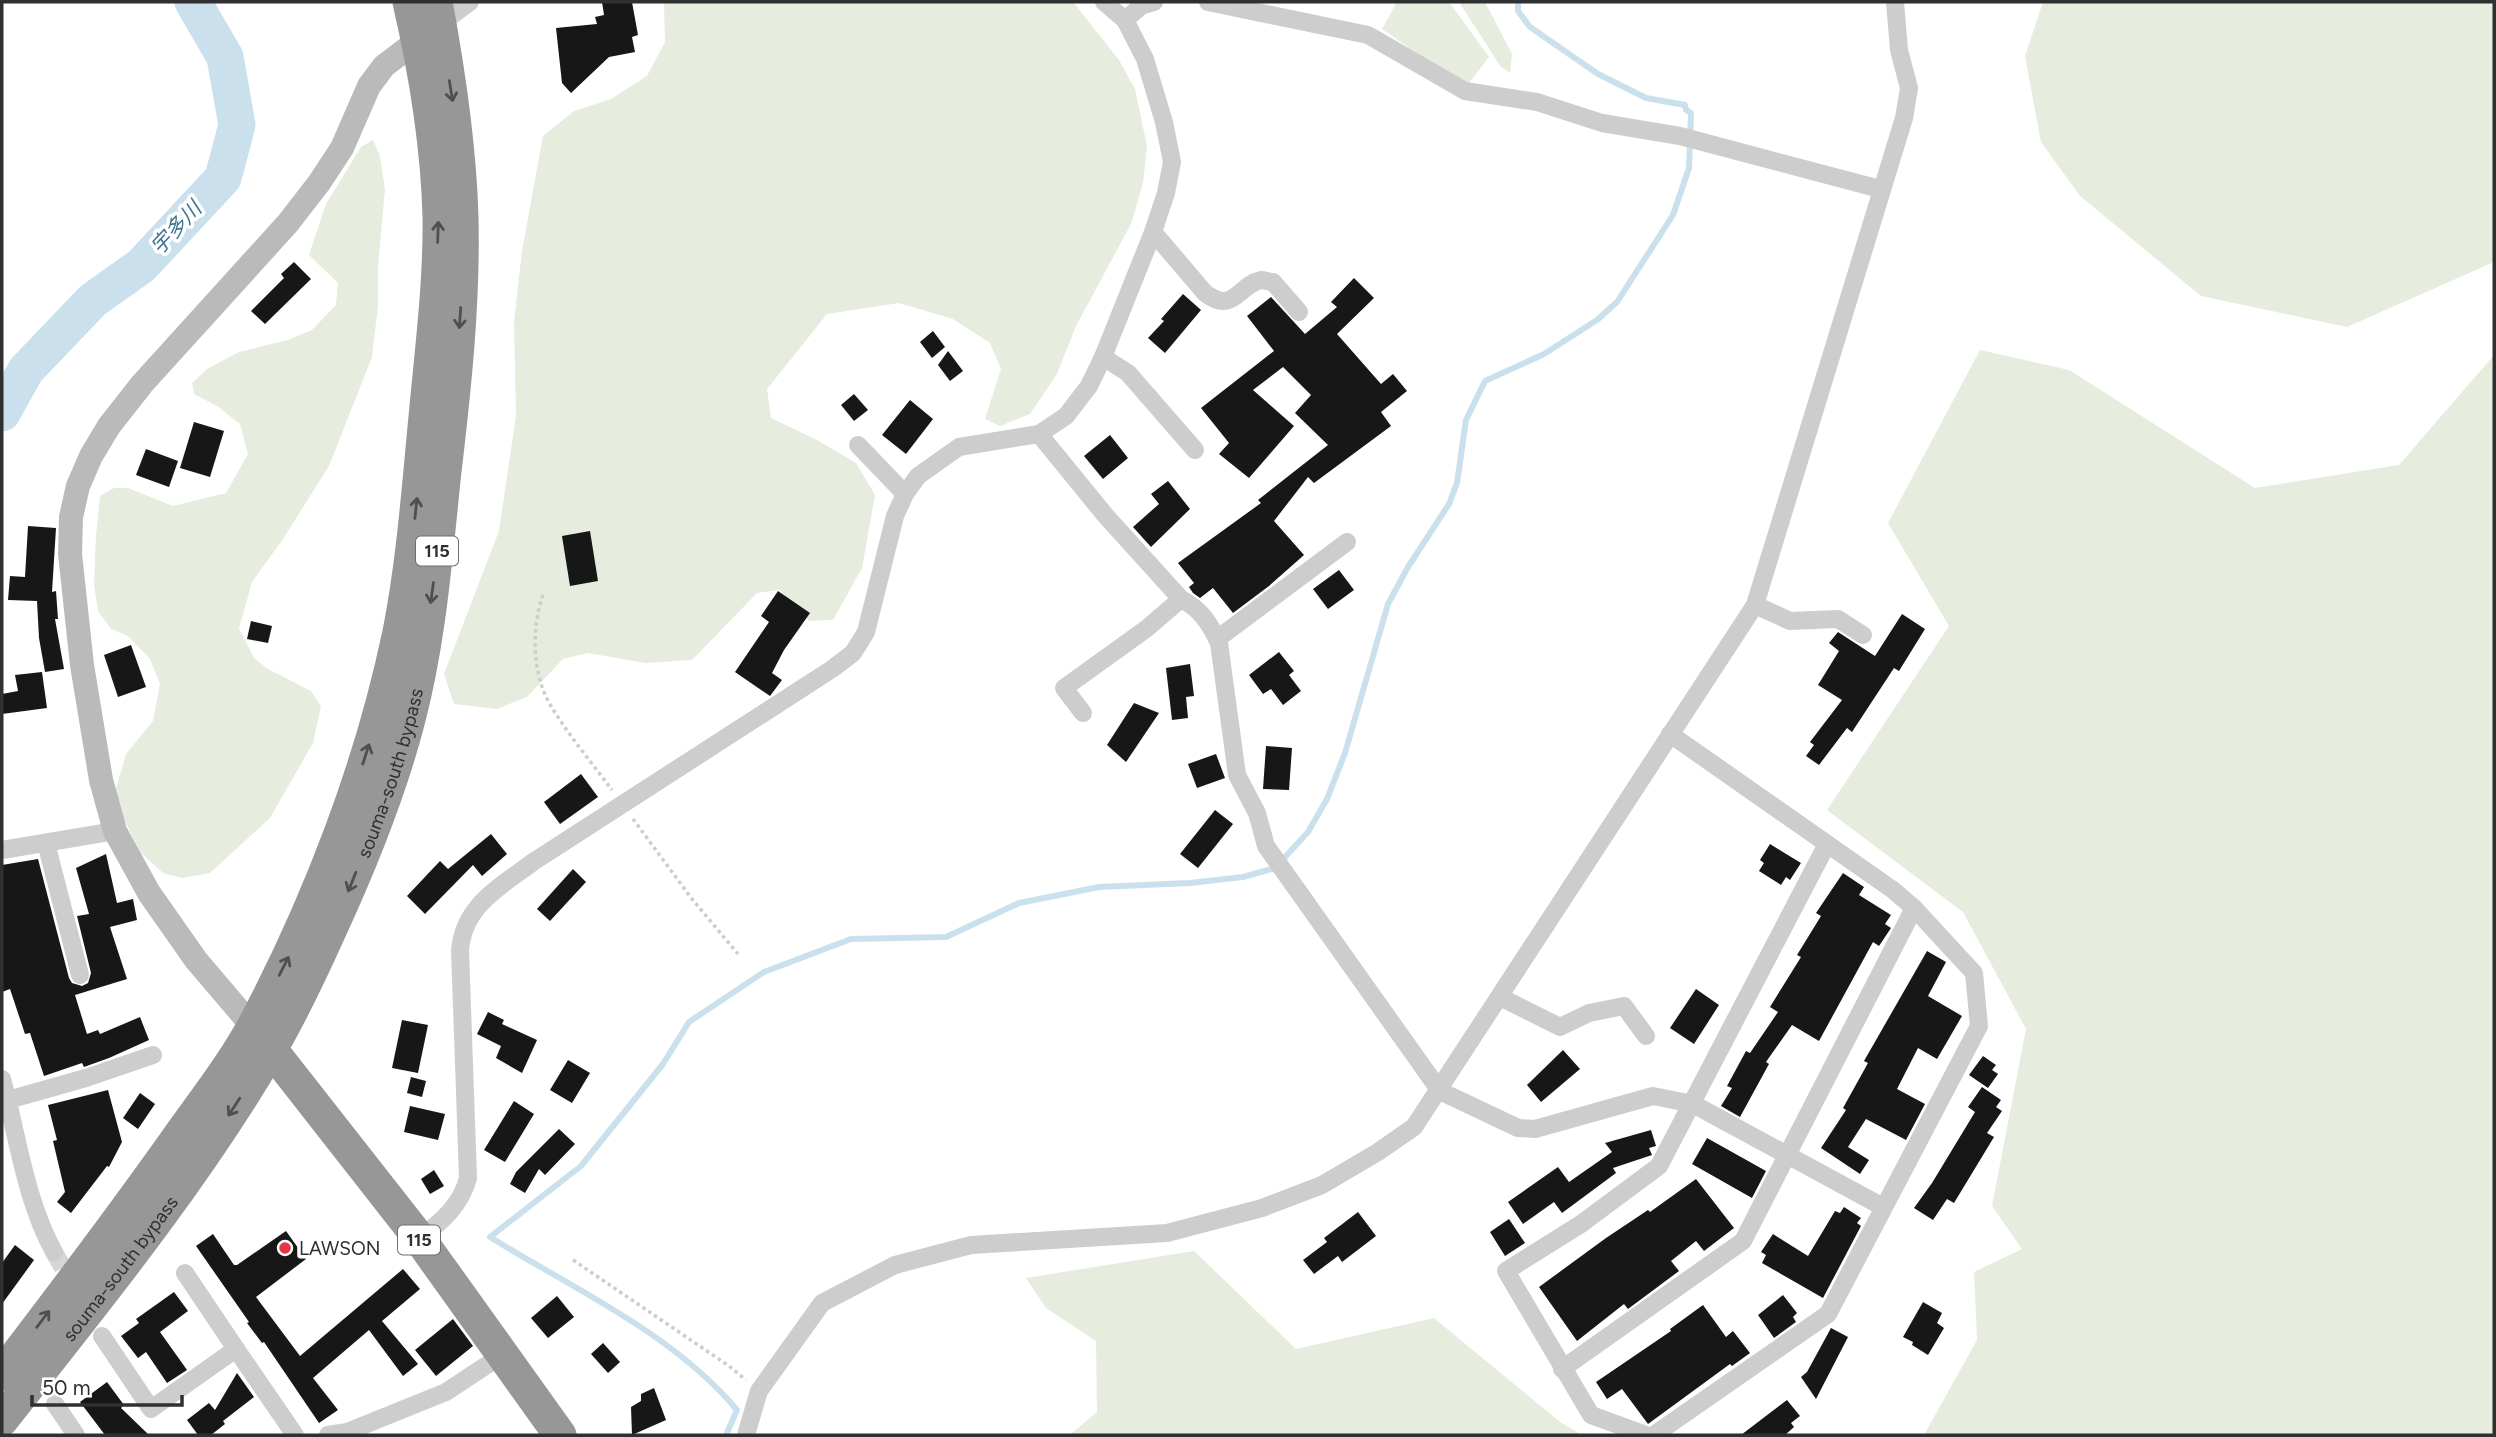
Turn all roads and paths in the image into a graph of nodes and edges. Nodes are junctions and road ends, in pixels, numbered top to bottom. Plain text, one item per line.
1 (409, 2) edge
2 (470, 2) edge
3 (1104, 2) edge
4 (1154, 2) edge
5 (1208, 2) edge
6 (1895, 2) edge
7 (1125, 20) junction
8 (431, 22) edge
9 (1880, 189) junction
10 (1153, 232) junction
11 (1299, 312) dead end
12 (1103, 357) junction
13 (1039, 434) junction
14 (858, 445) dead end
15 (1195, 450) dead end
16 (905, 494) junction
17 (1346, 542) dead end
18 (543, 595) dead end
19 (1181, 599) junction
20 (1755, 605) junction
21 (1863, 635) dead end
22 (1217, 639) junction
23 (1083, 713) dead end
24 (1670, 734) junction
25 (622, 805) junction
26 (115, 831) junction
27 (46, 843) junction
28 (1827, 844) junction
29 (2, 850) edge
30 (1914, 908) junction
31 (738, 954) dead end
32 (80, 975) dead end
33 (1500, 998) junction
34 (1646, 1036) dead end
35 (262, 1038) junction
36 (153, 1055) dead end
37 (2, 1079) edge
38 (1440, 1091) junction
39 (8, 1100) junction
40 (1693, 1104) junction
41 (1785, 1156) junction
42 (1883, 1207) junction
43 (419, 1238) junction
44 (54, 1252) tunnel mouth
45 (573, 1259) dead end
46 (185, 1273) dead end
47 (102, 1336) dead end
48 (236, 1349) junction
49 (502, 1355) junction
50 (1562, 1369) junction
51 (2, 1374) edge
52 (759, 1391) junction
53 (55, 1404) dead end
54 (2, 1420) edge
55 (76, 1435) edge
56 (295, 1435) edge
57 (328, 1435) edge
58 (560, 1435) edge
59 (746, 1435) edge
60 (1646, 1435) edge
61 (1654, 1435) edge

1 - 8 highway, 115
2 - 8 street
3 - 7 street
4 - 7 street
5 - 9 street
6 - 9 street
7 - 10 street
8 - 26 street
8 - 35 highway, souma-south bypass / 115
9 - 20 street
10 - 11 street
10 - 12 street
12 - 13 street
12 - 15 street
13 - 16 street
13 - 19 street
14 - 16 street
16 - 25 street
17 - 22 street
18 - 25 path
19 - 22 street
19 - 23 street
20 - 21 street
20 - 24 street
22 - 38 street
24 - 28 street
24 - 33 street
25 - 31 path
25 - 43 street
26 - 27 street
26 - 35 street
27 - 29 street
27 - 32 street
28 - 30 street
28 - 40 street
30 - 41 street
30 - 42 street
33 - 34 street
33 - 38 street
35 - 43 highway, 115
51 -> 35 highway, souma-south bypass / 115
35 -> 54 highway, souma-south bypass / 115
36 - 39 street
37 - 39 street
38 - 40 street
38 - 52 street
39 - 44 street
40 - 41 street
40 - 50 street
41 - 42 street
41 - 50 street
42 - 61 street
43 - 49 highway, 115
45 - 52 path
46 - 48 street
47 - 48 street
48 - 56 street
49 - 57 street
49 - 58 highway, 115
50 - 60 street
52 - 59 street
53 - 55 street

